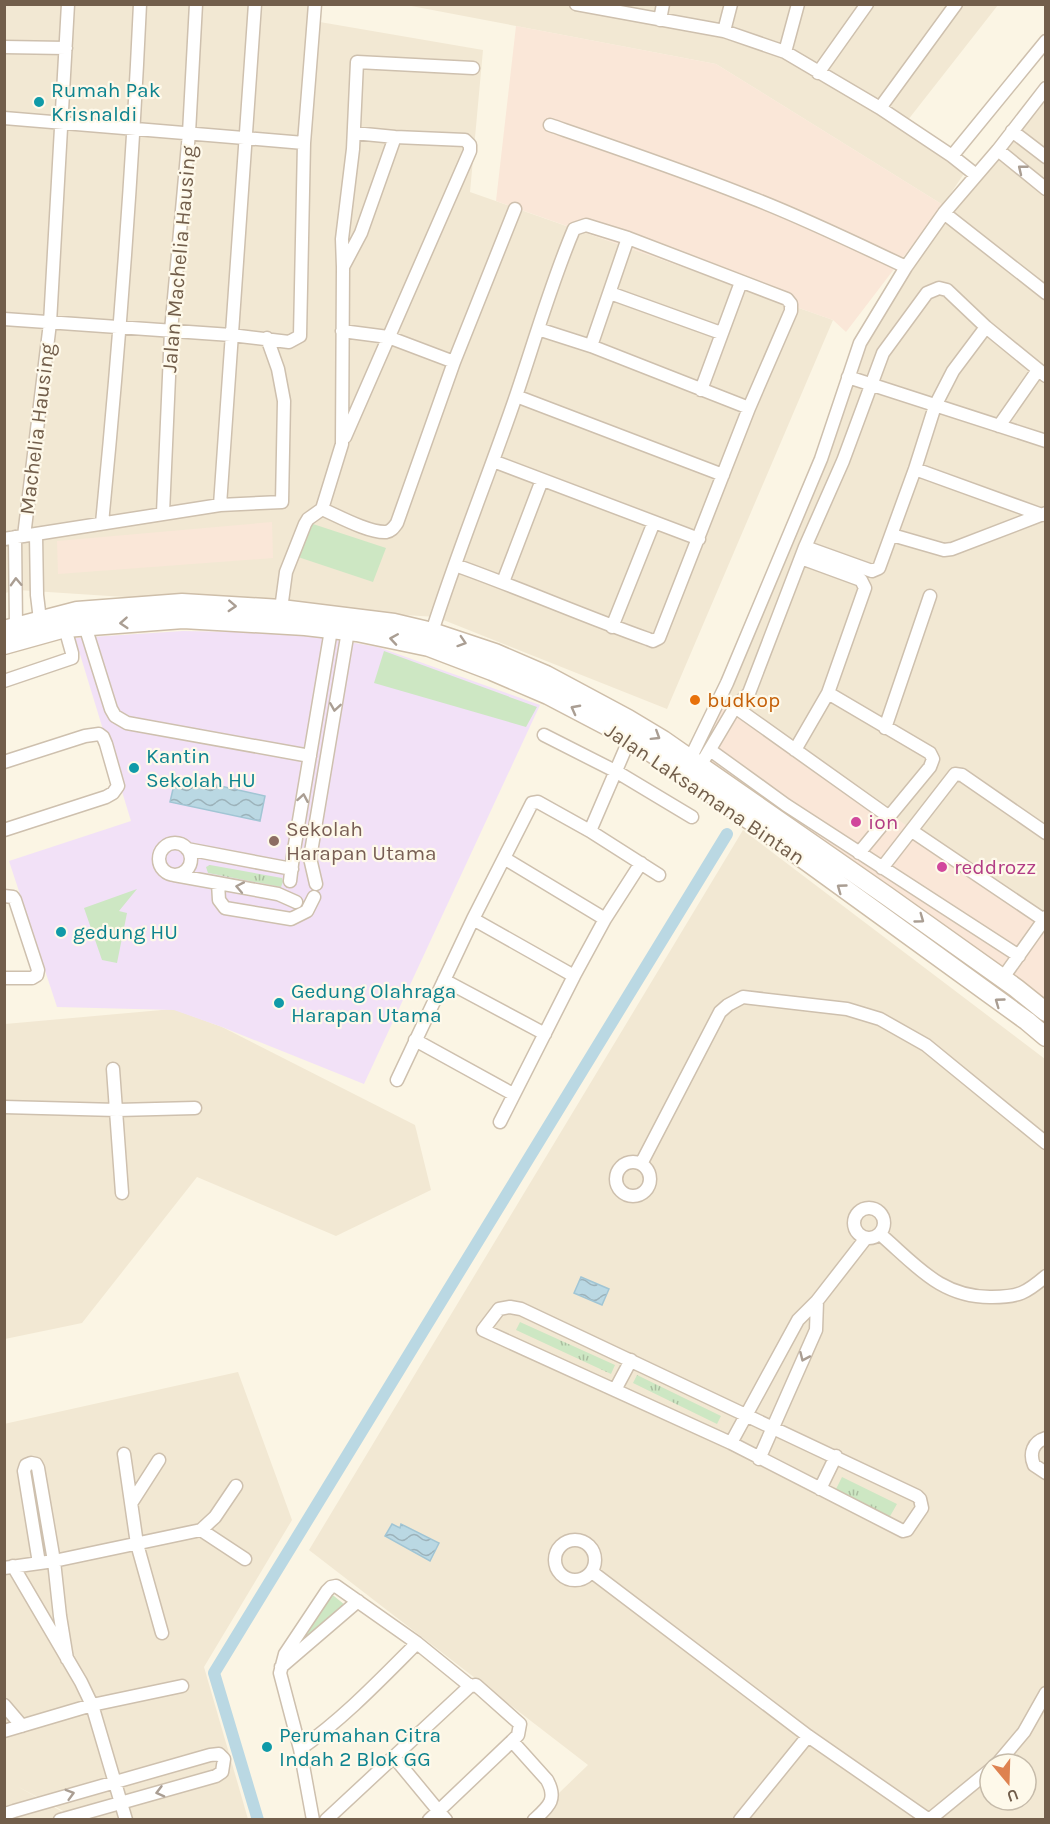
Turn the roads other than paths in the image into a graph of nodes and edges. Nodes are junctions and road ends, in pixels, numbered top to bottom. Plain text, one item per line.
1 (68, 4) edge
2 (140, 4) edge
3 (196, 4) edge
4 (255, 4) edge
5 (315, 4) edge
6 (576, 4) edge
7 (663, 4) edge
8 (731, 4) edge
9 (798, 4) edge
10 (867, 4) edge
11 (590, 6) edge
12 (949, 7) edge
13 (660, 20) junction
14 (724, 31) junction
15 (1046, 41) edge
16 (4, 46) edge
17 (66, 48) junction
18 (785, 52) junction
19 (472, 68) dead end
20 (819, 73) junction
21 (1046, 88) edge
22 (880, 108) junction
23 (4, 118) edge
24 (60, 122) junction
25 (550, 125) dead end
26 (135, 127) junction
27 (1012, 131) junction
28 (189, 133) junction
29 (354, 133) junction
30 (395, 137) junction
31 (246, 138) junction
32 (304, 143) junction
33 (998, 150) junction
34 (952, 156) junction
35 (1046, 157) edge
36 (976, 175) junction
37 (1046, 189) edge
38 (515, 209) dead end
39 (944, 213) junction
40 (628, 238) junction
41 (343, 267) junction
42 (906, 267) junction
43 (741, 282) junction
44 (610, 293) junction
45 (1046, 293) edge
46 (4, 319) edge
47 (50, 323) junction
48 (986, 327) junction
49 (121, 328) junction
50 (538, 329) junction
51 (171, 331) junction
52 (342, 331) junction
53 (721, 333) junction
54 (231, 335) junction
55 (388, 337) junction
56 (267, 338) junction
57 (591, 345) junction
58 (454, 362) junction
59 (1042, 373) edge
60 (848, 377) junction
61 (871, 384) junction
62 (701, 390) junction
63 (516, 396) junction
64 (935, 406) junction
65 (749, 408) junction
66 (999, 426) junction
67 (1046, 441) edge
68 (342, 444) junction
69 (493, 461) junction
70 (915, 469) junction
71 (723, 475) junction
72 (542, 480) junction
73 (220, 505) junction
74 (322, 509) junction
75 (163, 513) junction
76 (1044, 514) edge
77 (654, 522) junction
78 (102, 523) junction
79 (892, 535) junction
80 (20, 537) edge
81 (699, 539) junction
82 (803, 553) junction
83 (455, 565) junction
84 (503, 582) junction
85 (930, 596) dead end
86 (281, 609) junction
87 (182, 611) junction
88 (40, 620) junction
89 (85, 626) junction
90 (612, 627) junction
91 (10, 628) edge
92 (65, 628) junction
93 (340, 630) junction
94 (432, 632) junction
95 (4, 645) edge
96 (4, 681) edge
97 (828, 693) junction
98 (735, 707) junction
99 (885, 728) junction
100 (544, 735) dead end
101 (630, 738) junction
102 (795, 750) junction
103 (310, 756) junction
104 (700, 758) junction
105 (4, 762) edge
106 (617, 772) junction
107 (781, 812) junction
108 (888, 816) junction
109 (692, 817) dead end
110 (4, 830) edge
111 (590, 831) junction
112 (912, 831) junction
113 (1046, 833) edge
114 (187, 849) junction
115 (860, 853) junction
116 (504, 858) junction
117 (641, 863) junction
118 (882, 868) junction
119 (174, 874) junction
120 (291, 875) junction
121 (658, 875) dead end
122 (219, 883) junction
123 (316, 884) junction
124 (4, 896) edge
125 (314, 897) junction
126 (296, 902) junction
127 (473, 919) junction
128 (605, 919) junction
129 (1045, 919) edge
130 (1019, 956) junction
131 (574, 976) junction
132 (4, 978) edge
133 (1002, 978) junction
134 (444, 980) junction
135 (1046, 1012) edge
136 (545, 1034) junction
137 (1046, 1037) edge
138 (415, 1040) junction
139 (113, 1069) dead end
140 (397, 1080) dead end
141 (513, 1094) junction
142 (4, 1107) edge
143 (195, 1108) dead end
144 (117, 1110) junction
145 (500, 1122) dead end
146 (1046, 1143) edge
147 (640, 1164) dead end
148 (122, 1193) dead end
149 (880, 1233) junction
150 (866, 1238) junction
151 (1046, 1276) edge
152 (817, 1301) junction
153 (631, 1360) junction
154 (615, 1390) junction
155 (745, 1414) junction
156 (774, 1427) junction
157 (1046, 1438) edge
158 (730, 1443) junction
159 (124, 1454) dead end
160 (836, 1456) junction
161 (759, 1459) junction
162 (159, 1460) dead end
163 (1046, 1473) edge
164 (236, 1486) dead end
165 (820, 1490) junction
166 (132, 1502) junction
167 (201, 1530) junction
168 (136, 1544) junction
169 (245, 1559) dead end
170 (54, 1561) junction
171 (39, 1563) junction
172 (9, 1567) edge
173 (592, 1572) dead end
174 (358, 1601) junction
175 (162, 1633) dead end
176 (417, 1643) junction
177 (67, 1659) junction
178 (281, 1667) junction
179 (182, 1686) dead end
180 (470, 1686) junction
181 (1046, 1693) edge
182 (4, 1705) edge
183 (92, 1706) junction
184 (21, 1726) junction
185 (4, 1731) edge
186 (808, 1736) junction
187 (512, 1741) junction
188 (300, 1749) junction
189 (1007, 1752) edge
190 (394, 1757) junction
191 (978, 1780) edge
192 (116, 1781) junction
193 (121, 1802) junction
194 (438, 1817) edge
195 (5, 1820) edge
196 (60, 1820) edge
197 (126, 1820) edge
198 (313, 1820) edge
199 (326, 1820) edge
200 (534, 1820) edge
201 (740, 1820) edge
202 (929, 1820) edge

1 - 17 street, Machelia Hausing
2 - 26 street
3 - 28 street, Jalan Machelia Hausing
4 - 31 street
5 - 32 street
6 - 11 street
7 - 13 street
8 - 14 street
9 - 18 street
10 - 20 street
11 - 13 street
12 - 22 street
13 - 14 street
14 - 18 street
15 - 34 street
16 - 17 street
17 - 24 street, Machelia Hausing
18 - 20 street
19 - 29 street
20 - 22 street
21 - 27 street
22 - 34 street
23 - 24 street
24 - 26 street
24 - 47 street, Machelia Hausing
25 - 42 street
26 - 28 street
26 - 49 street
27 - 33 street
27 - 35 street
28 - 31 street
28 - 51 street, Jalan Machelia Hausing
29 - 30 street
29 - 41 street
30 - 41 street
30 - 55 street
31 - 32 street
31 - 54 street
32 - 56 street, Machelia Hausing
33 - 36 street
37 -> 33 street
34 - 36 street
36 - 39 street
38 - 58 street
39 - 42 street
39 - 45 street
40 - 43 street
40 - 44 street
40 - 50 street
41 - 52 street
42 - 60 street
43 - 53 street
43 - 65 street
44 - 53 street
44 - 57 street
46 - 47 street, Machelia Hausing
47 - 49 street, Machelia Hausing
47 - 80 street, Machelia Hausing
48 - 59 street
48 - 61 street
48 - 64 street
49 - 51 street, Machelia Hausing
49 - 78 street
50 - 57 street
50 - 63 street
51 - 54 street, Machelia Hausing
51 - 75 street, Jalan Machelia Hausing
52 - 55 street
52 - 68 street
53 - 62 street
54 - 56 street, Machelia Hausing
54 - 73 street
55 - 58 street
55 - 68 street
56 - 73 street
57 - 62 street
58 - 74 street
59 - 66 street
60 - 61 street
60 - 104 street
61 - 64 street
61 - 82 street
62 - 65 street
63 - 69 street
63 - 71 street
64 - 66 street
64 - 70 street
65 - 71 street
66 - 67 street
68 - 74 street
69 - 72 street
69 - 83 street
70 - 76 street
70 - 79 street
71 - 81 street
72 - 77 street
72 - 84 street
73 - 75 street
74 - 86 street
75 - 78 street
76 - 79 street
77 - 81 street
77 - 90 street
78 - 80 street, Machelia Hausing
79 - 82 street
80 - 88 street, Machelia Hausing
91 -> 80 street
81 - 90 street
82 - 97 street
82 - 98 street
83 - 84 street
83 - 94 street
84 - 90 street
85 - 99 street
87 -> 86 main road, Jalan Laksamana Bintan
86 - 94 main road, Jalan Laksamana Bintan
87 - 88 main road, Jalan Laksamana Bintan
87 -> 89 main road, Jalan Laksamana Bintan
87 - 93 main road, Jalan Laksamana Bintan
88 - 91 main road, Jalan Laksamana Bintan
89 - 92 main road, Jalan Laksamana Bintan
89 - 103 street
92 - 95 main road, Jalan Laksamana Bintan
92 - 96 street
101 -> 93 main road, Jalan Laksamana Bintan
93 - 103 street
93 -> 123 street
94 -> 104 main road, Jalan Laksamana Bintan
97 - 99 street
97 - 102 street
98 - 102 street
98 - 104 street
99 - 108 street
100 - 106 street
101 - 106 street
137 -> 101 main road, Jalan Laksamana Bintan
102 - 108 street
120 -> 103 street
104 - 107 main road, Jalan Laksamana Bintan
105 - 110 street
106 - 109 street
106 - 111 street
107 - 115 street
107 -> 133 main road, Jalan Laksamana Bintan
108 - 115 street
111 - 116 street
111 - 117 street
112 - 113 street
112 - 118 street
112 - 129 street
114 - 119 street
114 - 119 street
114 - 120 street
115 - 118 street
116 - 127 street
116 - 128 street
117 - 121 street
117 - 128 street
118 - 130 street
119 - 122 street
120 - 123 street
120 - 126 street
122 - 125 street
126 -> 122 street
123 - 125 street
124 - 132 street
125 - 126 street
127 - 131 street
127 - 134 street
128 - 131 street
129 - 130 street
130 - 133 street
131 - 136 street
133 - 135 main road, Jalan Laksamana Bintan
134 - 136 street
134 - 138 street
136 - 141 street
138 - 140 street
138 - 141 street
139 - 144 street
141 - 145 street
142 - 144 street
143 - 144 street
144 - 148 street
146 - 147 street
149 - 150 street
149 - 150 street
149 - 151 street
150 - 152 street
152 - 155 street
152 -> 156 street
153 - 154 street
153 - 154 street
153 - 155 street
154 - 158 street
155 - 156 street
155 - 158 street
156 - 160 street
156 - 161 street
157 - 163 street
158 - 161 street
159 - 166 street
160 - 165 street
160 - 165 street
161 - 165 street
162 - 166 street
164 - 167 street
166 - 168 street
167 - 168 street
167 - 169 street
168 - 170 street
168 - 175 street
170 - 171 street
170 - 171 street
170 - 177 street
171 - 172 street
172 - 177 street
173 - 186 street
174 - 176 street
174 - 178 street
174 - 178 street
176 - 180 street
176 - 188 street
177 - 183 street
178 - 188 street
179 - 183 street
180 - 187 street
180 - 190 street
181 - 189 street
182 - 184 street
183 - 184 street
183 - 192 street
184 - 185 street
186 - 201 street
186 - 202 street
187 - 194 street
187 - 200 street
188 - 198 street
190 - 194 street
190 - 199 street
191 - 202 street
192 - 193 street
192 -> 193 street
195 -> 192 street
193 - 196 street
193 - 197 street

